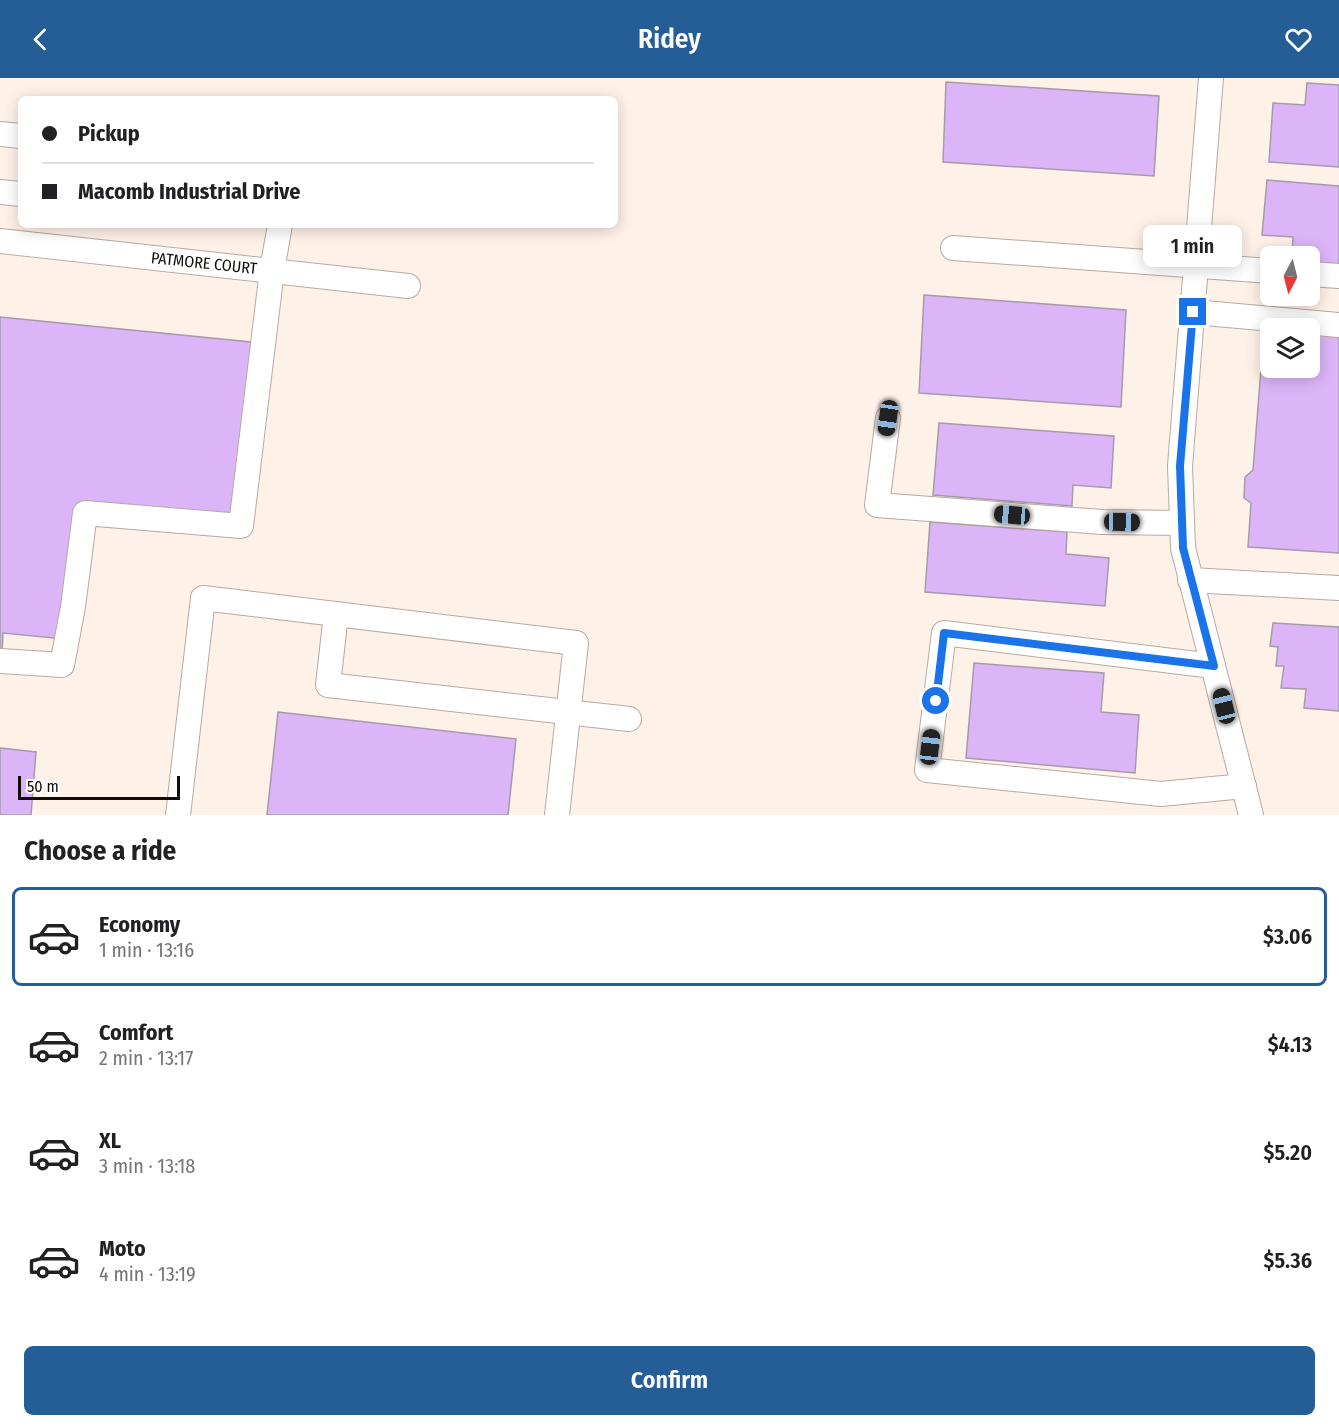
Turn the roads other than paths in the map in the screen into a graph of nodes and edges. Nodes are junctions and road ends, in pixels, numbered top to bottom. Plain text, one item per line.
1 (1211, 78) edge
2 (0, 134) edge
3 (18, 136) edge
4 (0, 192) edge
5 (18, 194) edge
6 (279, 228) edge
7 (0, 241) edge
8 (953, 248) dead end
9 (1196, 265) junction
10 (272, 270) junction
11 (1260, 270) edge
12 (1320, 275) edge
13 (1339, 276) edge
14 (408, 286) dead end
15 (1193, 312) junction
16 (1339, 325) edge
17 (888, 418) dead end
18 (1182, 524) junction
19 (1190, 579) junction
20 (1339, 588) edge
21 (336, 614) junction
22 (0, 661) edge
23 (1214, 666) junction
24 (568, 712) junction
25 (629, 719) dead end
26 (1244, 786) junction
27 (178, 815) edge
28 (557, 815) edge
29 (1251, 815) edge

1 - 9 street
2 - 3 street
4 - 5 street
6 - 10 street
7 - 10 street, PATMORE COURT
8 - 9 street
9 - 11 street
9 - 15 street
10 - 14 street, PATMORE COURT
10 - 22 street
12 - 13 street
15 - 16 street
15 - 18 street
17 - 18 street
18 - 19 street
19 - 20 street
19 - 23 street
21 - 24 street
21 - 24 street
21 - 27 street
23 - 26 street
23 - 26 street
24 - 25 street
24 - 28 street
26 - 29 street

